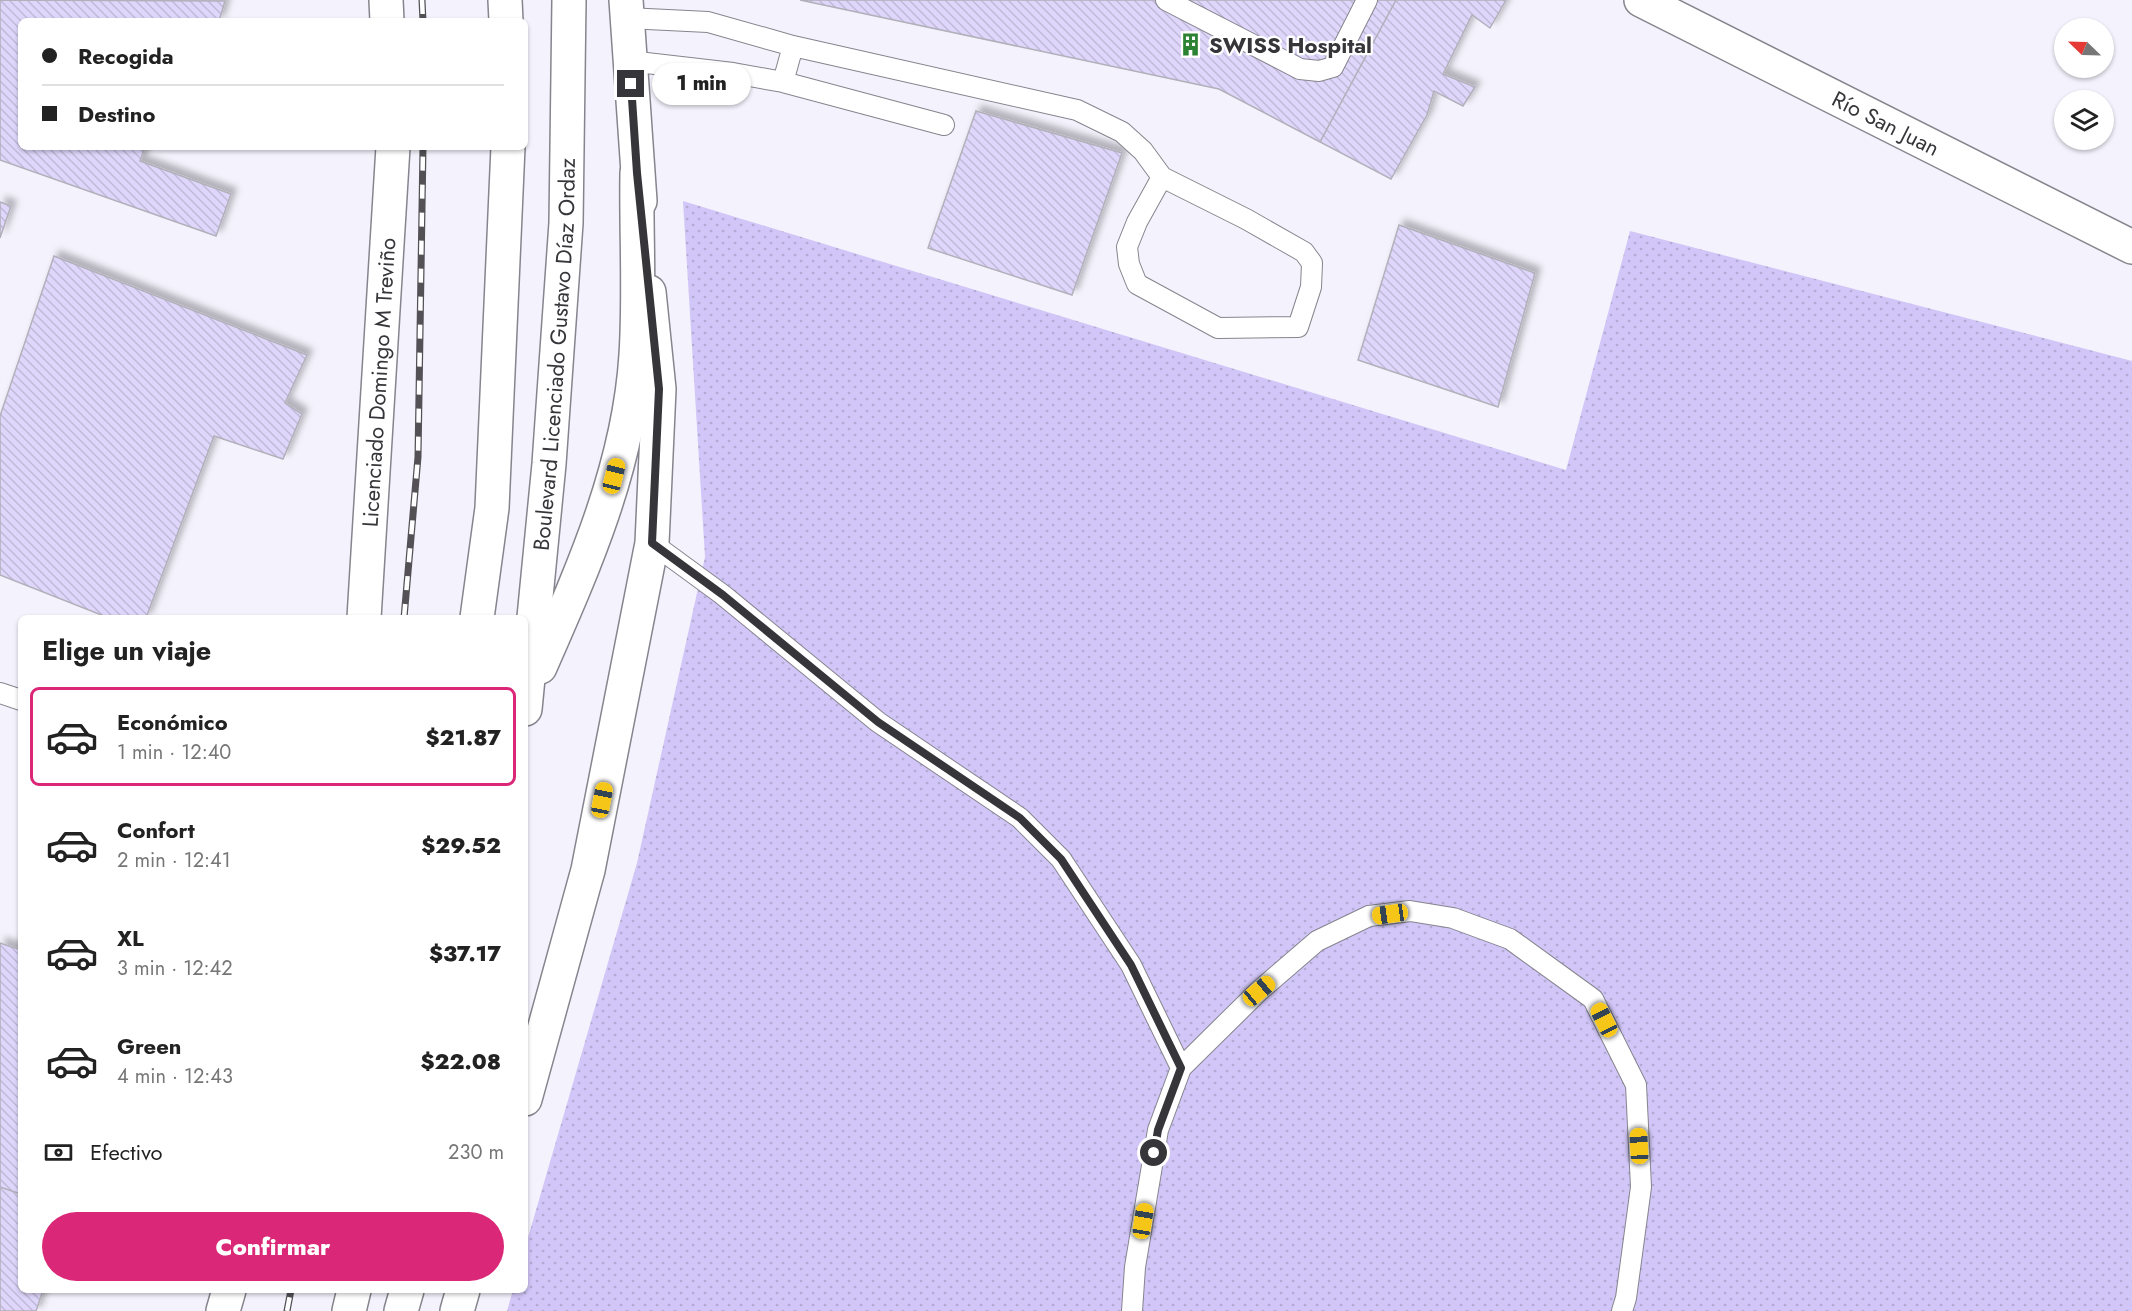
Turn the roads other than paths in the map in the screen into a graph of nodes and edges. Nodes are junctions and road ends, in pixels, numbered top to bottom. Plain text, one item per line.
1 (386, 0) edge
2 (505, 0) edge
3 (569, 0) edge
4 (1166, 0) edge
5 (1367, 0) edge
6 (1641, 0) edge
7 (626, 9) edge
8 (387, 18) edge
9 (506, 18) edge
10 (793, 46) junction
11 (629, 62) junction
12 (783, 82) junction
13 (944, 124) dead end
14 (393, 150) edge
15 (508, 150) edge
16 (637, 173) junction
17 (1162, 177) junction
18 (2132, 247) edge
19 (652, 543) junction
20 (364, 615) edge
21 (477, 615) edge
22 (528, 683) edge
23 (0, 693) edge
24 (18, 699) edge
25 (528, 699) edge
26 (1181, 1068) junction
27 (528, 1088) edge
28 (229, 1293) edge
29 (353, 1293) edge
30 (406, 1293) edge
31 (462, 1293) edge
32 (223, 1311) edge
33 (349, 1311) edge
34 (401, 1311) edge
35 (456, 1311) edge
36 (1132, 1311) edge
37 (1622, 1311) edge

1 - 8 main road
2 - 9 main road
3 - 22 main road, Boulevard Licenciado Gustavo Díaz Ordaz
4 - 5 lane
6 - 18 main road, Río San Juan
7 - 10 lane
7 - 11 main road
10 - 12 lane
10 - 17 lane
11 - 12 lane
11 - 16 main road
12 - 13 lane
14 - 20 main road, Licenciado Domingo M Treviño
15 - 21 main road
16 - 19 main road
16 - 25 main road
17 - 17 lane
19 - 26 lane
19 - 27 main road
23 - 24 lane
26 - 36 lane
26 - 37 lane
28 - 32 main road
29 - 33 main road
30 - 34 main road
31 - 35 main road

